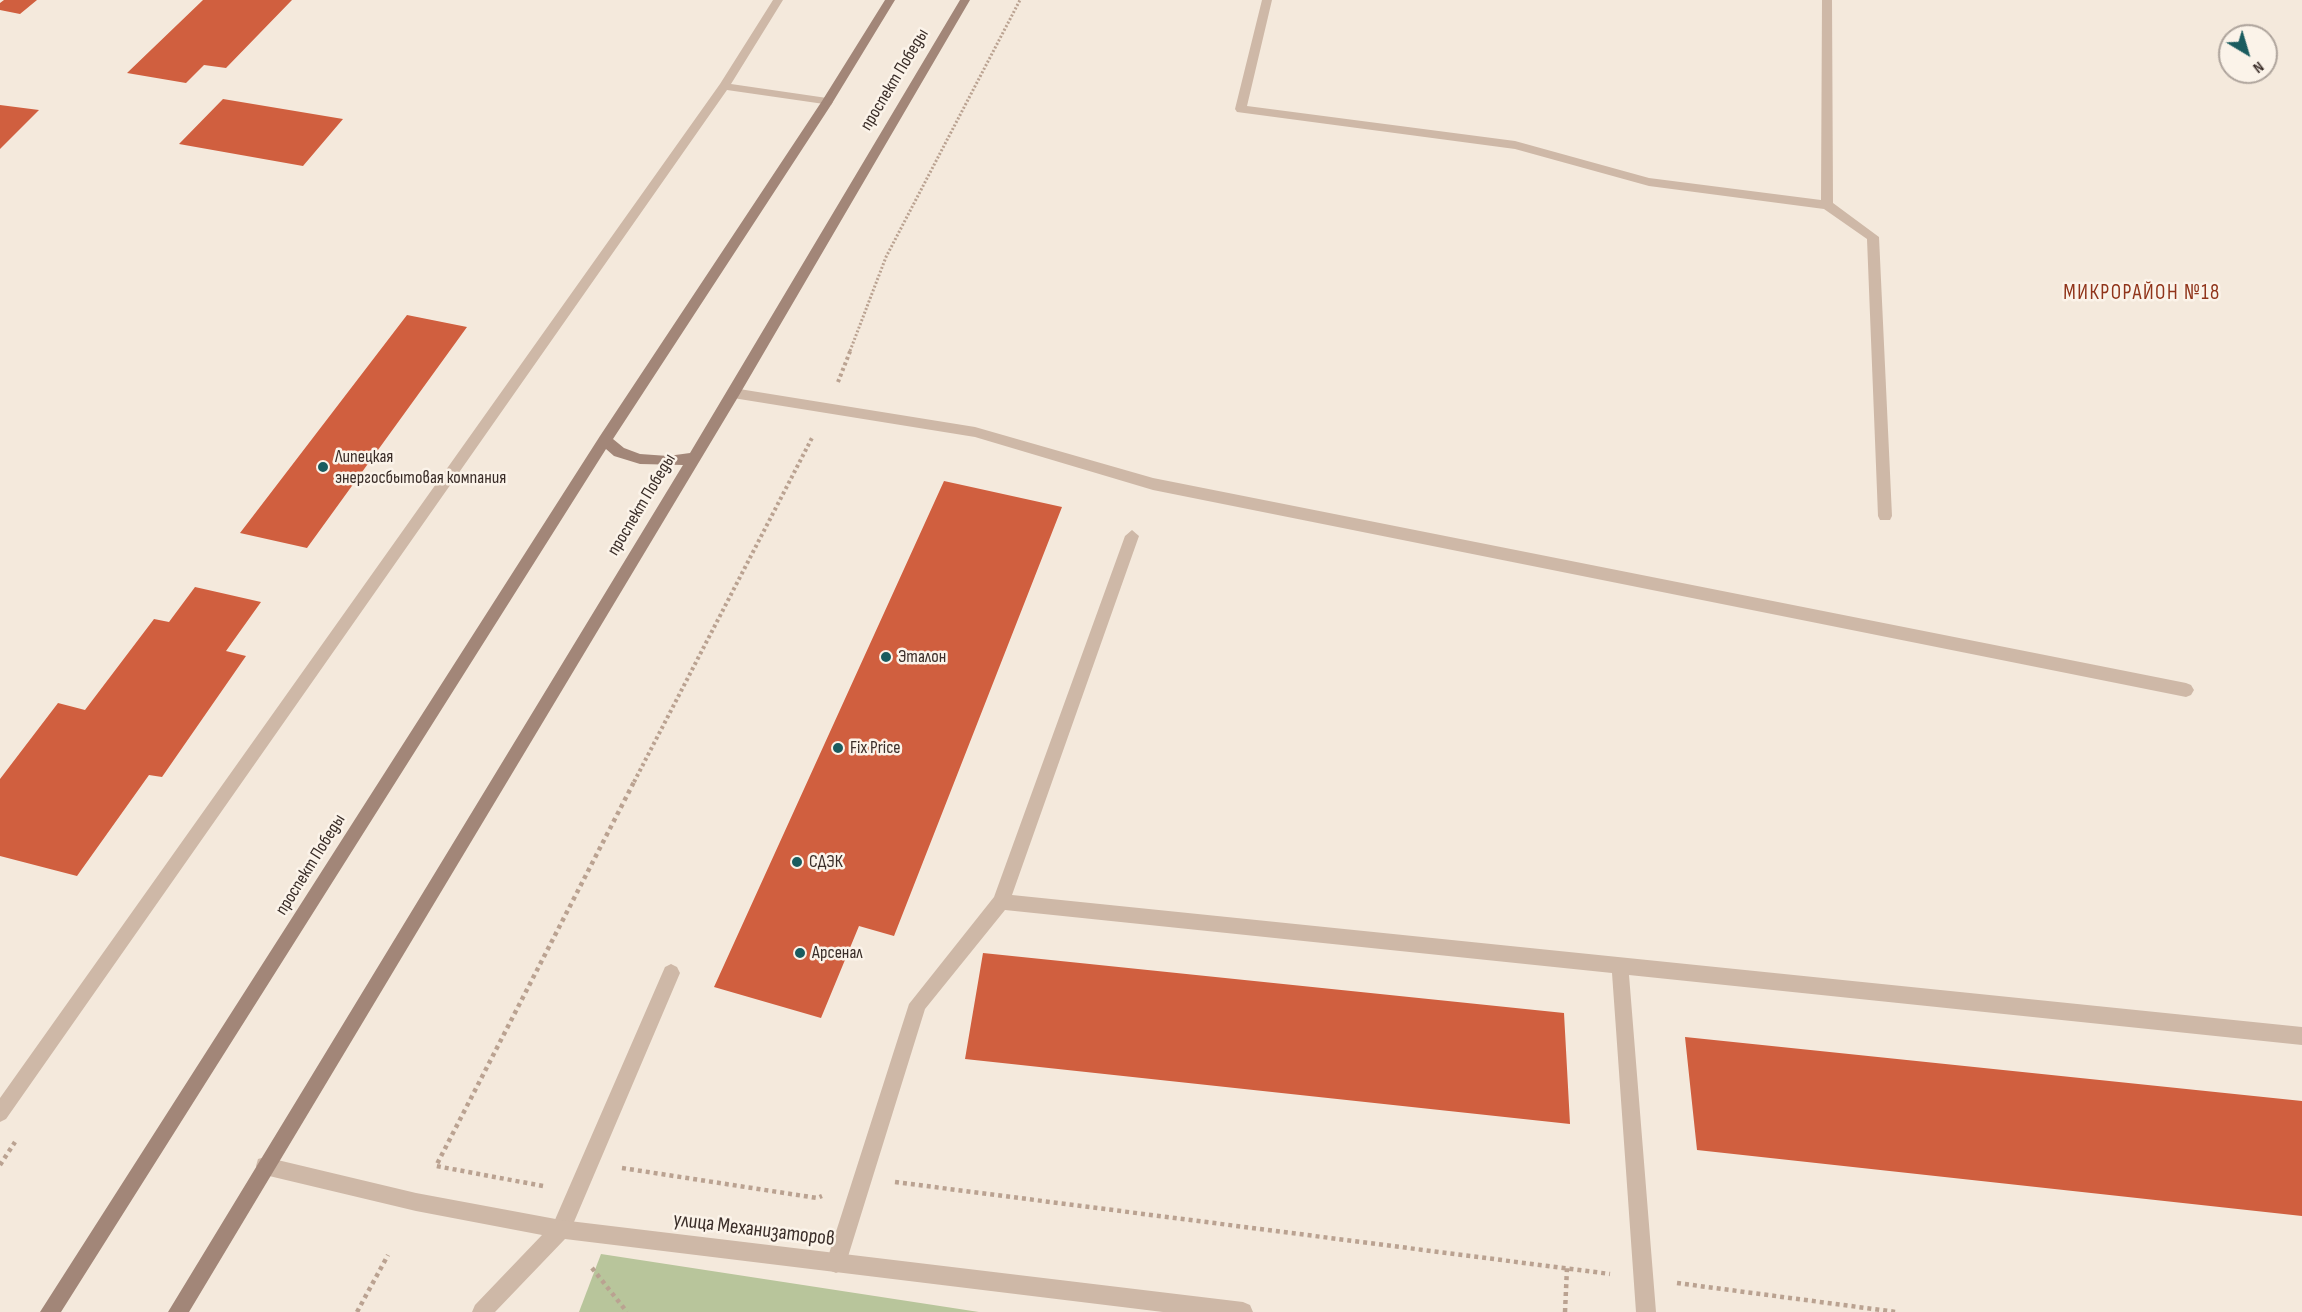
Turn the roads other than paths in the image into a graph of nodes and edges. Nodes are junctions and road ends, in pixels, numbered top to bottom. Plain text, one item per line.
1 (778, 0) edge
2 (890, 0) edge
3 (965, 0) edge
4 (1266, 0) edge
5 (1827, 0) edge
6 (724, 86) junction
7 (827, 102) junction
8 (1827, 205) junction
9 (733, 393) junction
10 (605, 440) junction
11 (693, 458) junction
12 (1885, 516) dead end
13 (1132, 536) dead end
14 (2186, 690) dead end
15 (1001, 902) junction
16 (1620, 966) junction
17 (671, 973) dead end
18 (2302, 1036) edge
19 (0, 1113) edge
20 (265, 1166) junction
21 (561, 1229) junction
22 (837, 1263) junction
23 (50, 1312) edge
24 (178, 1312) edge
25 (482, 1312) edge
26 (1243, 1312) edge
27 (1646, 1312) edge

1 - 6 street
2 - 7 main road, проспект Победы
3 - 9 main road, проспект Победы
4 - 8 street
5 - 8 street
6 - 7 street
6 - 19 street
7 - 10 main road, проспект Победы
8 - 12 street
9 - 11 main road, проспект Победы
9 - 14 street
10 - 11 main road, проспект Победы
10 - 23 main road, проспект Победы
11 - 20 main road, проспект Победы
13 - 15 street
15 - 16 street
15 - 22 street
16 - 18 street
16 - 27 street
17 - 21 street
20 - 21 street, улица Механизаторов
20 - 24 main road, проспект Победы
21 - 22 street, улица Механизаторов
21 - 25 street
22 - 26 street, улица Механизаторов

